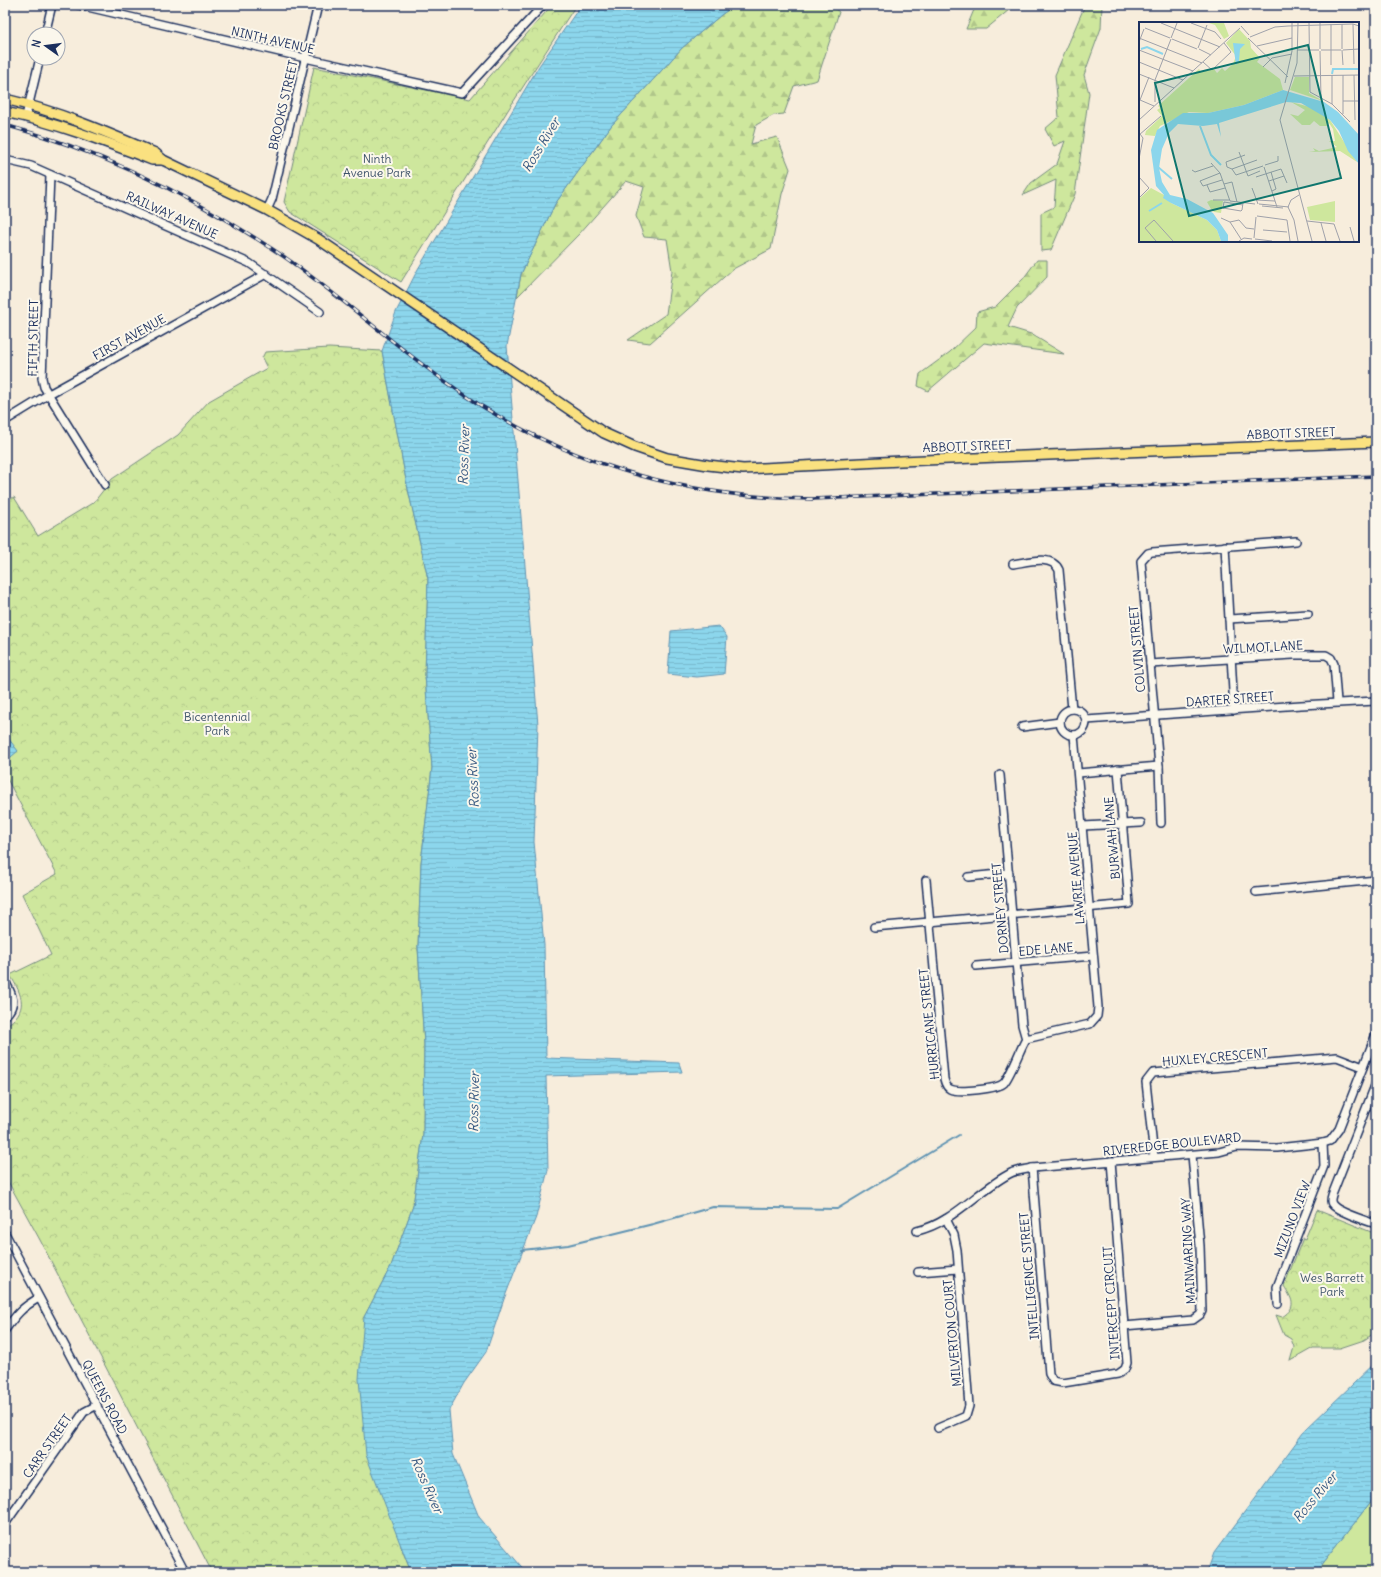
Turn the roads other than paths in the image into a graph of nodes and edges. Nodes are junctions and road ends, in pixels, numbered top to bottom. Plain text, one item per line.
1 (52, 5) edge
2 (79, 5) edge
3 (318, 5) edge
4 (543, 5) edge
5 (48, 26) edge
6 (305, 58) junction
7 (38, 66) edge
8 (5, 99) edge
9 (29, 105) junction
10 (5, 112) edge
11 (26, 116) junction
12 (5, 160) edge
13 (163, 160) junction
14 (50, 174) junction
15 (267, 210) junction
16 (266, 274) junction
17 (320, 312) dead end
18 (49, 394) junction
19 (5, 421) edge
20 (1376, 442) edge
21 (105, 485) dead end
22 (1296, 541) dead end
23 (1225, 546) junction
24 (1013, 564) dead end
25 (1308, 614) dead end
26 (1229, 619) junction
27 (1230, 659) junction
28 (1150, 664) junction
29 (1376, 701) edge
30 (1337, 702) junction
31 (1072, 709) junction
32 (1234, 710) junction
33 (1154, 715) junction
34 (1086, 720) junction
35 (1060, 722) junction
36 (1022, 727) dead end
37 (1074, 735) junction
38 (1159, 766) junction
39 (1118, 769) junction
40 (1078, 773) junction
41 (1000, 775) dead end
42 (1161, 822) dead end
43 (1122, 823) junction
44 (1141, 823) dead end
45 (1083, 826) junction
46 (1009, 873) junction
47 (968, 877) dead end
48 (926, 880) dead end
49 (1376, 880) edge
50 (1256, 892) dead end
51 (1089, 908) junction
52 (1012, 915) junction
53 (930, 922) junction
54 (874, 927) dead end
55 (1093, 956) junction
56 (1016, 962) junction
57 (976, 966) dead end
58 (5, 981) edge
59 (5, 1016) edge
60 (1376, 1034) edge
61 (1026, 1038) junction
62 (1363, 1067) junction
63 (1376, 1083) edge
64 (1323, 1143) junction
65 (1192, 1155) junction
66 (1154, 1157) junction
67 (1111, 1162) junction
68 (1032, 1168) junction
69 (946, 1219) junction
70 (1376, 1224) edge
71 (917, 1231) dead end
72 (5, 1233) edge
73 (958, 1269) junction
74 (918, 1272) dead end
75 (39, 1298) junction
76 (1278, 1304) dead end
77 (1124, 1326) junction
78 (5, 1330) edge
79 (1053, 1381) joint
80 (97, 1405) junction
81 (938, 1428) dead end
82 (5, 1524) edge
83 (185, 1572) edge

1 - 5 street
2 - 6 street, NINTH AVENUE
3 - 6 street, BROOKS STREET
4 - 6 street, NINTH AVENUE
6 - 15 street, BROOKS STREET
7 - 9 street
8 - 9 main road
9 - 11 street
9 - 13 main road
10 - 11 main road
11 - 13 main road
12 - 14 street, RAILWAY AVENUE
13 - 15 main road
14 - 16 street, RAILWAY AVENUE
14 - 18 street, FIFTH STREET
15 - 20 main road, ABBOTT STREET
16 - 17 street, RAILWAY AVENUE
16 - 18 street, FIRST AVENUE
18 - 19 street, FIRST AVENUE
18 - 21 street, FIFTH STREET
22 - 23 street
23 - 26 street
23 - 28 street, COLVIN STREET
24 - 31 street
25 - 26 street
26 - 27 street
27 - 28 street, WILMOT LANE
27 - 30 street, WILMOT LANE
27 - 32 street
28 - 33 street, COLVIN STREET
29 - 30 street, DARTER STREET
30 - 32 street, DARTER STREET
31 - 34 street
31 - 35 street
32 - 33 street, DARTER STREET
33 - 34 street, DARTER STREET
33 - 38 street, COLVIN STREET
34 - 37 street
35 - 36 street
35 - 37 street
37 - 40 street, LAWRIE AVENUE
38 - 39 street
38 - 42 street, COLVIN STREET
39 - 40 street
39 - 43 street, BURWAH LANE
40 - 45 street, LAWRIE AVENUE
41 - 46 street, DORNEY STREET
43 - 44 street
43 - 45 street
43 - 51 street, BURWAH LANE
45 - 51 street, LAWRIE AVENUE
46 - 47 street
46 - 52 street, DORNEY STREET
48 - 53 street
49 - 50 street
51 - 52 street
51 - 55 street, LAWRIE AVENUE
52 - 53 street
52 - 56 street, DORNEY STREET
53 - 54 street
53 - 61 street, HURRICANE STREET
55 - 56 street, EDE LANE
55 - 61 street, LAWRIE AVENUE
56 - 57 street, EDE LANE
56 - 61 street, DORNEY STREET
58 - 59 street
60 - 62 street
62 - 64 street
62 - 66 street, HUXLEY CRESCENT
63 - 70 street
64 - 65 street, RIVEREDGE BOULEVARD
64 - 76 street, MIZUNO VIEW
65 - 66 street, RIVEREDGE BOULEVARD
65 - 77 street, MAINWARING WAY
66 - 67 street, RIVEREDGE BOULEVARD
67 - 68 street, RIVEREDGE BOULEVARD
67 - 77 street, INTERCEPT CIRCUIT
68 - 69 street, RIVEREDGE BOULEVARD
68 - 79 street, INTELLIGENCE STREET
69 - 71 street, RIVEREDGE BOULEVARD
69 - 73 street, MILVERTON COURT
72 - 75 street, QUEENS ROAD
73 - 74 street
73 - 81 street, MILVERTON COURT
75 - 78 street
75 - 80 street, QUEENS ROAD
77 - 79 street, INTERCEPT CIRCUIT
80 - 82 street, CARR STREET
80 - 83 street, QUEENS ROAD

